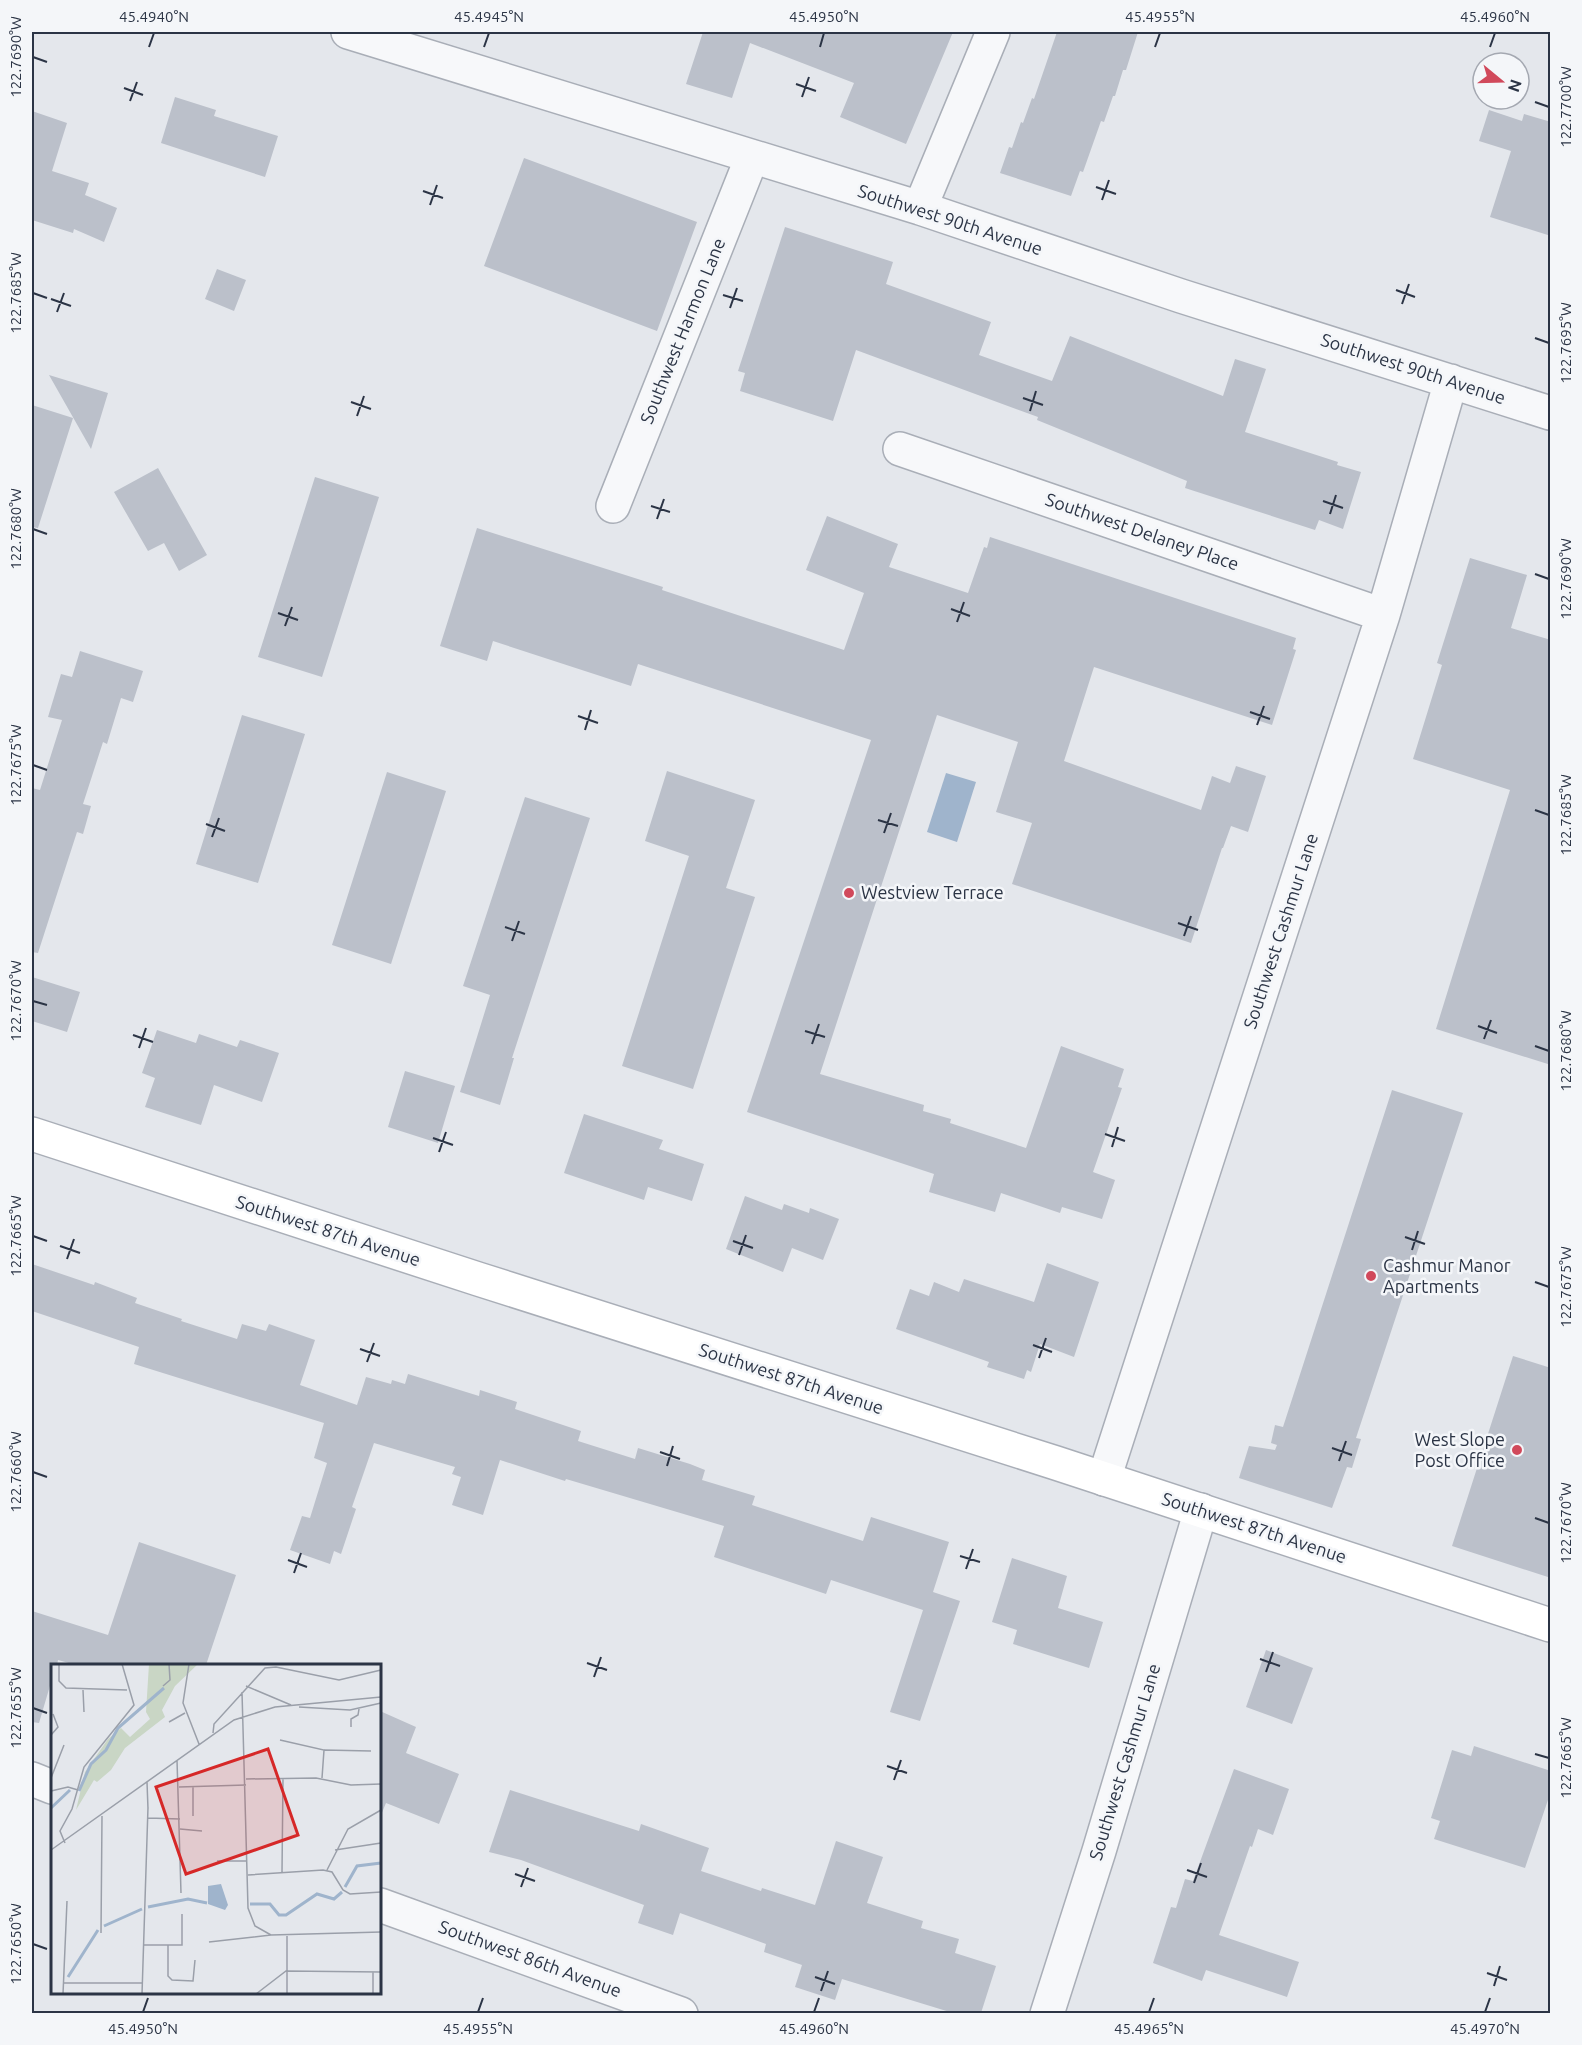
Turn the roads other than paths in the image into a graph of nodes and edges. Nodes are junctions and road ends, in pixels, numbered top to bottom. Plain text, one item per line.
1 (348, 32) edge
2 (993, 32) edge
3 (752, 156) junction
4 (920, 208) junction
5 (1451, 381) junction
6 (1551, 413) edge
7 (900, 449) dead end
8 (613, 506) dead end
9 (1383, 615) junction
10 (32, 1134) edge
11 (1104, 1479) junction
12 (1201, 1510) junction
13 (1551, 1625) edge
14 (32, 1779) edge
15 (51, 1787) edge
16 (381, 1905) edge
17 (681, 2013) edge
18 (1047, 2013) edge

1 - 3 street, Southwest 90th Avenue
2 - 4 street
3 - 4 street, Southwest 90th Avenue
3 - 8 street, Southwest Harmon Lane
4 - 5 street, Southwest 90th Avenue
5 - 6 street, Southwest 90th Avenue
5 - 9 street, Southwest Cashmur Lane
7 - 9 street, Southwest Delaney Place
9 - 11 street, Southwest Cashmur Lane
10 - 11 street, Southwest 87th Avenue
11 - 12 street, Southwest 87th Avenue
12 - 13 street, Southwest 87th Avenue
12 - 18 street, Southwest Cashmur Lane
14 - 15 street
16 - 17 street, Southwest 86th Avenue

